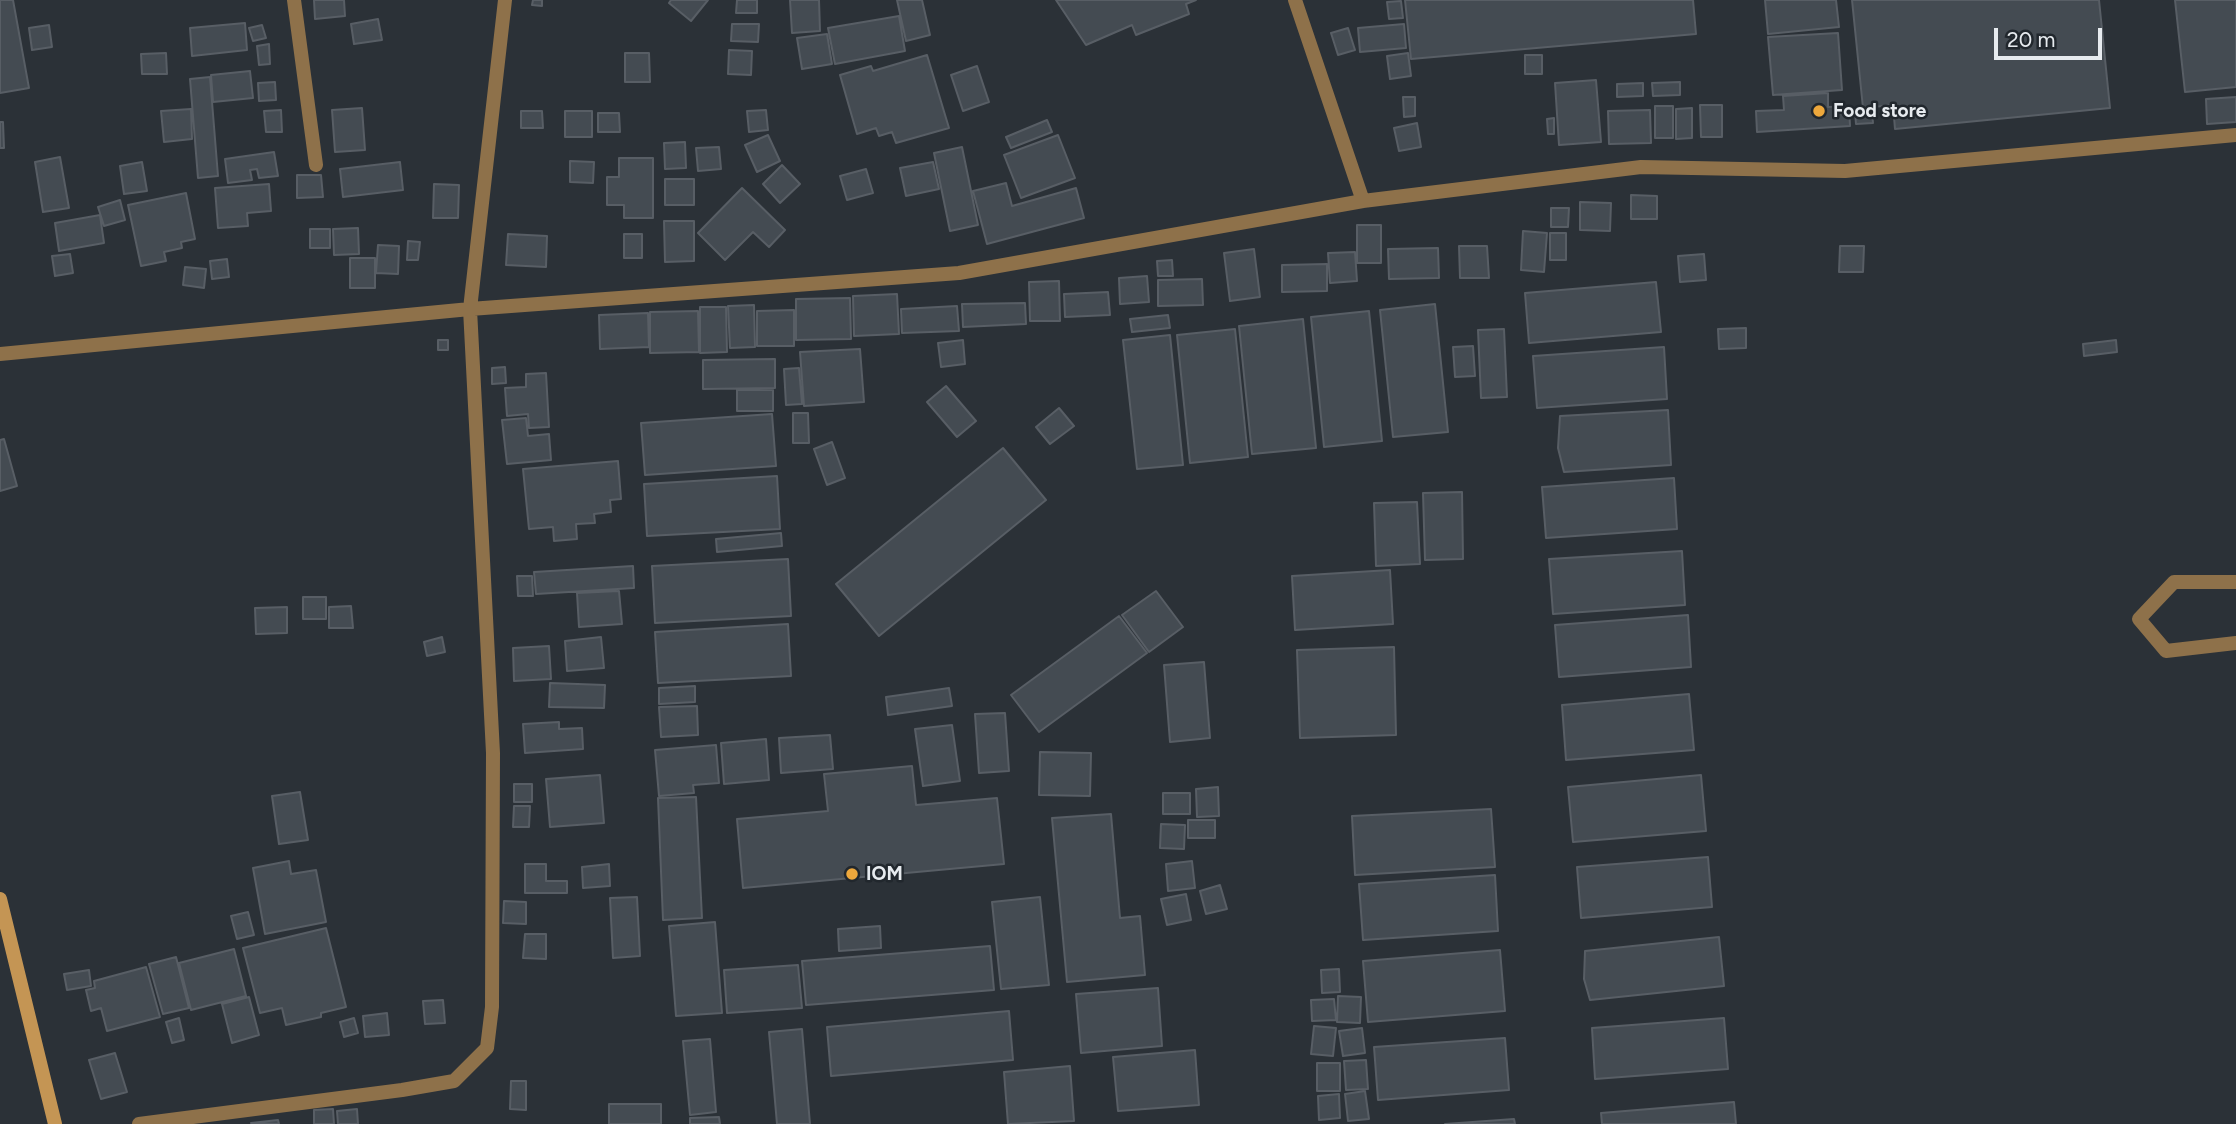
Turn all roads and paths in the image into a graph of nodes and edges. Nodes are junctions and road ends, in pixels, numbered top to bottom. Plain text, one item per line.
1 (294, 0) edge
2 (505, 0) edge
3 (1295, 0) edge
4 (2236, 135) edge
5 (316, 165) dead end
6 (1363, 201) junction
7 (470, 309) junction
8 (0, 354) edge
9 (2236, 582) edge
10 (2236, 643) edge
11 (0, 899) edge
12 (55, 1124) edge
13 (139, 1124) edge

1 - 5 street
2 - 7 street
3 - 6 street
4 - 6 street
6 - 7 street
7 - 8 street
7 - 13 street
9 - 10 street
11 - 12 street

